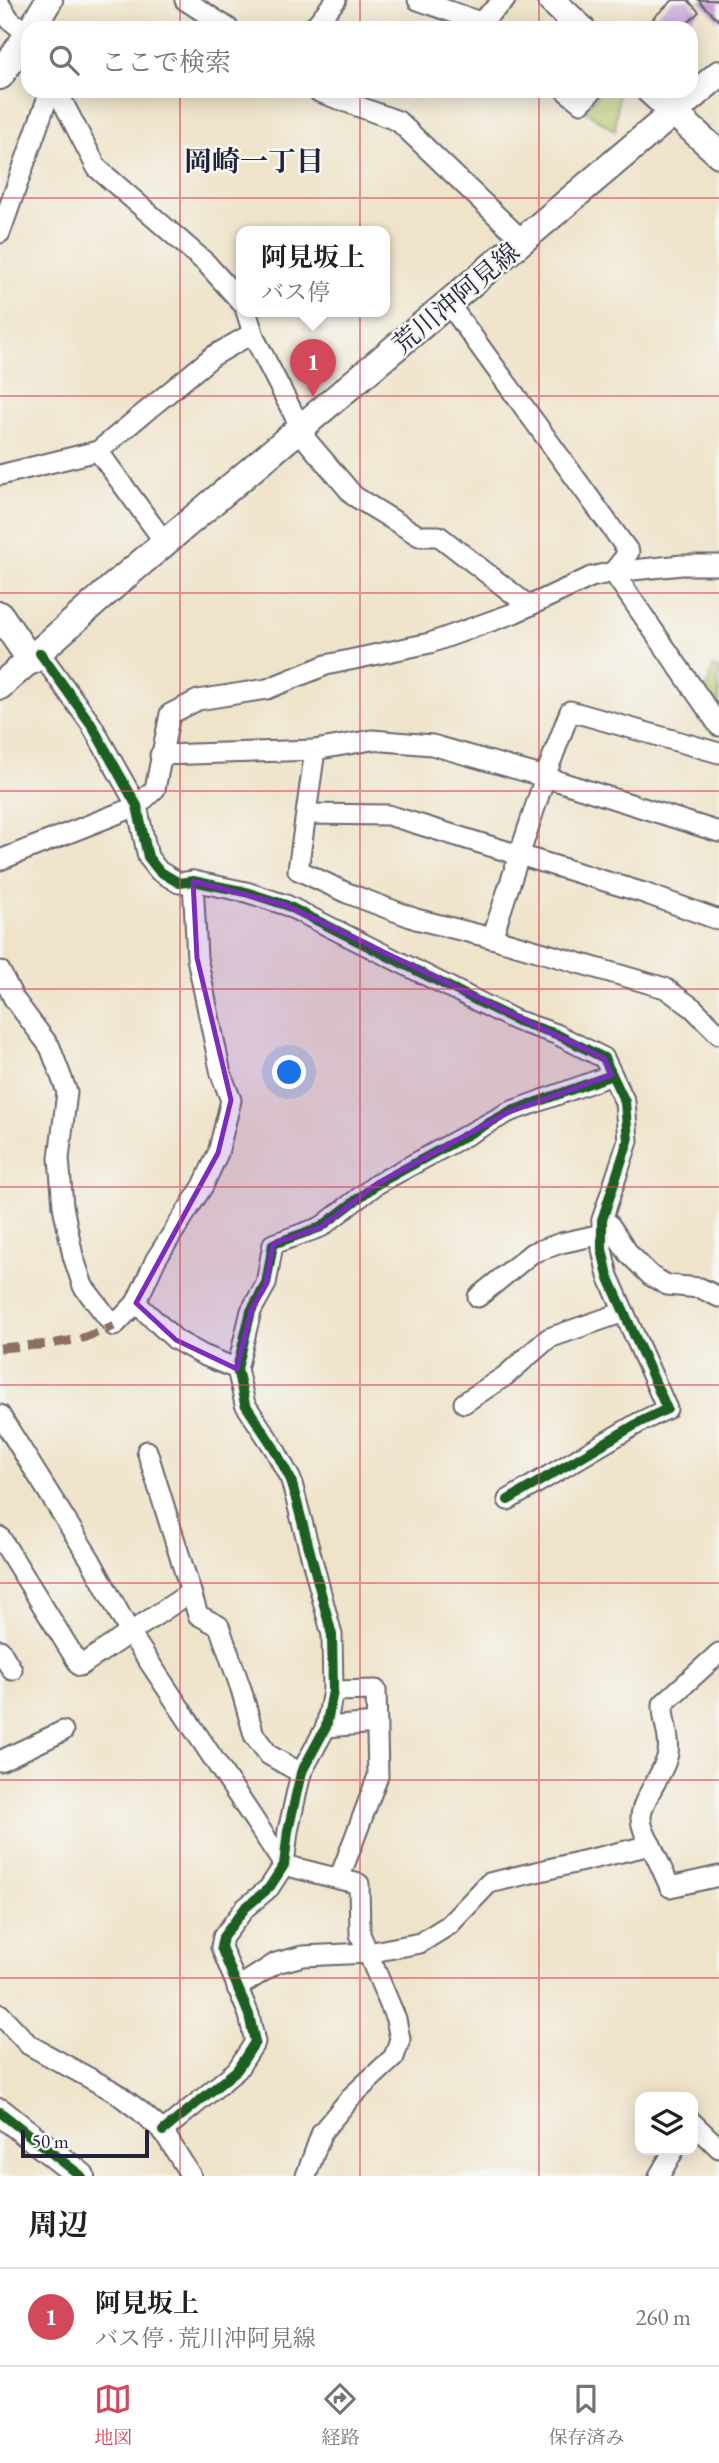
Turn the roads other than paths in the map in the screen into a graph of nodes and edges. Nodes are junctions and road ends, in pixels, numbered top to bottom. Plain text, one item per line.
1 (50, 0) edge
2 (185, 0) edge
3 (336, 0) edge
4 (418, 0) edge
5 (505, 0) edge
6 (551, 0) edge
7 (0, 5) edge
8 (36, 21) edge
9 (217, 21) edge
10 (319, 21) edge
11 (473, 21) edge
12 (487, 21) edge
13 (574, 21) edge
14 (21, 29) edge
15 (21, 44) edge
16 (719, 74) edge
17 (0, 76) edge
18 (698, 92) edge
19 (48, 98) edge
20 (61, 98) edge
21 (335, 98) edge
22 (658, 98) edge
23 (691, 98) edge
24 (674, 113) junction
25 (719, 154) edge
26 (0, 233) edge
27 (523, 241) junction
28 (236, 296) edge
29 (449, 304) junction
30 (248, 317) edge
31 (253, 333) junction
32 (302, 428) junction
33 (98, 451) junction
34 (0, 475) edge
35 (166, 544) junction
36 (719, 565) edge
37 (613, 572) junction
38 (530, 606) junction
39 (0, 615) edge
40 (35, 657) junction
41 (0, 686) edge
42 (719, 726) edge
43 (315, 750) junction
44 (719, 753) edge
45 (160, 755) junction
46 (545, 777) junction
47 (137, 806) junction
48 (307, 814) junction
49 (719, 832) edge
50 (519, 855) junction
51 (0, 860) edge
52 (193, 881) junction
53 (719, 920) edge
54 (492, 938) junction
55 (0, 971) edge
56 (719, 1034) edge
57 (612, 1075) junction
58 (602, 1227) junction
59 (478, 1297) dead end
60 (719, 1297) edge
61 (136, 1303) junction
62 (624, 1312) junction
63 (237, 1368) junction
64 (464, 1404) dead end
65 (0, 1415) edge
66 (147, 1451) dead end
67 (508, 1500) dead end
68 (0, 1537) edge
69 (191, 1592) junction
70 (130, 1633) junction
71 (0, 1650) edge
72 (719, 1653) edge
73 (12, 1670) dead end
74 (333, 1691) junction
75 (377, 1723) junction
76 (326, 1727) junction
77 (63, 1731) dead end
78 (0, 1761) edge
79 (301, 1773) junction
80 (650, 1845) junction
81 (284, 1865) junction
82 (719, 1876) edge
83 (340, 1879) junction
84 (368, 1953) junction
85 (237, 1988) junction
86 (0, 2014) edge
87 (0, 2112) edge
88 (698, 2128) edge
89 (163, 2131) junction
90 (719, 2148) edge
91 (671, 2155) edge
92 (81, 2176) edge
93 (191, 2176) edge
94 (306, 2176) edge
95 (659, 2176) edge

1 - 8 main road
2 - 9 street
3 - 10 street
4 - 11 street
5 - 12 street
6 - 13 main road
7 - 14 street
15 - 17 main road
16 - 18 main road, 荒川沖阿見線
19 - 26 street
20 - 28 street
21 - 27 street
22 - 24 main road
23 - 24 main road, 荒川沖阿見線
24 - 25 main road
24 - 27 main road, 荒川沖阿見線
27 - 29 main road, 荒川沖阿見線
29 - 32 main road, 荒川沖阿見線
29 - 37 street
30 - 31 street
31 - 32 street
31 - 33 street
32 - 35 main road, 荒川沖阿見線
32 - 38 street
33 - 34 street
33 - 35 street
35 - 40 main road, 荒川沖阿見線
36 - 37 street
37 - 38 street
37 - 42 street
38 - 45 street
39 - 40 main road
40 - 41 main road, 荒川沖阿見線
40 - 47 street
43 - 45 street
43 - 46 street
43 - 48 street
44 - 46 street
45 - 47 street
46 - 49 street
46 - 50 street
47 - 51 street
47 - 52 street
48 - 50 street
48 - 54 street
50 - 53 street
50 - 54 street
52 - 57 street
52 - 61 street
54 - 56 street
55 - 61 street
57 - 58 street
57 - 63 street
58 - 59 street
58 - 60 street
58 - 62 street
61 - 63 street
62 - 64 street
62 - 67 street
63 - 74 street
65 - 70 street
66 - 69 street
68 - 70 street
69 - 70 street
69 - 79 street
70 - 81 street
71 - 73 street
72 - 80 street
74 - 75 street
74 - 76 street
75 - 76 street
75 - 83 street
76 - 79 street
77 - 78 street
79 - 81 street
80 - 82 street
80 - 84 street
81 - 83 street
81 - 85 street
83 - 84 street
84 - 85 street
84 - 94 street
85 - 89 street
86 - 89 street
87 - 92 main road
88 - 90 street
89 - 93 street
91 - 95 street

